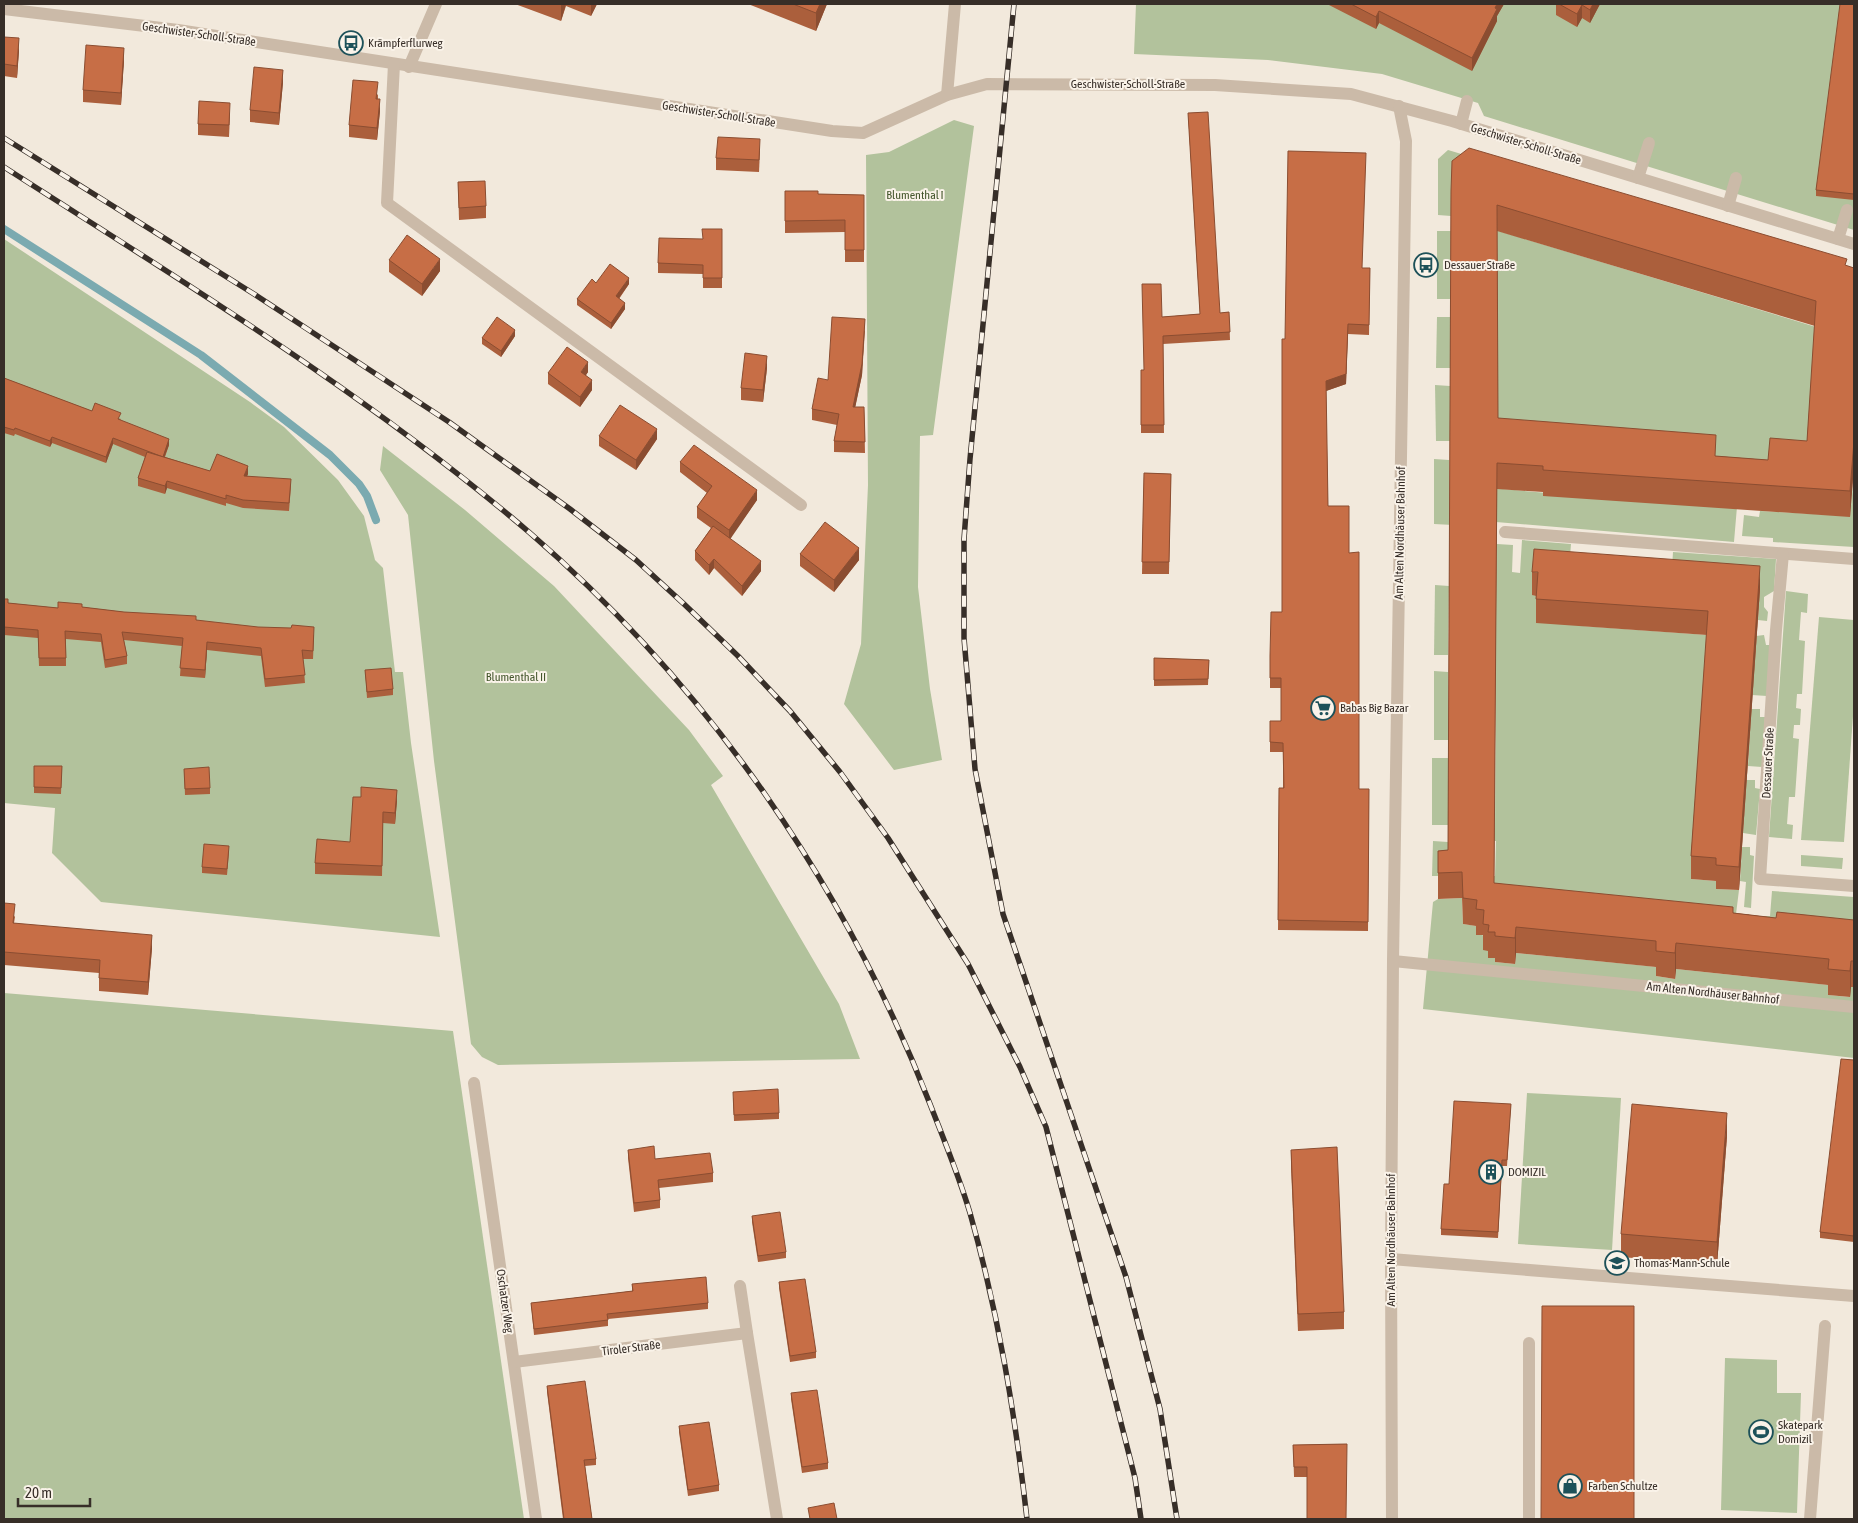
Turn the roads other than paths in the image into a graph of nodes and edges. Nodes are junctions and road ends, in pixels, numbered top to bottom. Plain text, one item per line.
1 (436, 4) edge
2 (955, 4) edge
3 (4, 9) edge
4 (394, 64) junction
5 (409, 67) junction
6 (947, 96) junction
7 (1467, 101) dead end
8 (1399, 106) junction
9 (1461, 124) junction
10 (1649, 143) dead end
11 (1638, 178) junction
12 (1736, 178) dead end
13 (1728, 206) junction
14 (1846, 210) dead end
15 (1838, 239) junction
16 (1854, 244) edge
17 (801, 505) dead end
18 (1505, 532) dead end
19 (1783, 554) junction
20 (1854, 559) edge
21 (1854, 886) edge
22 (1393, 961) junction
23 (1854, 1007) edge
24 (474, 1083) dead end
25 (1391, 1259) junction
26 (740, 1286) dead end
27 (1854, 1296) edge
28 (1825, 1326) dead end
29 (747, 1333) junction
30 (1529, 1343) dead end
31 (514, 1362) junction
32 (536, 1519) edge
33 (776, 1519) edge
34 (1392, 1519) edge
35 (1529, 1519) edge
36 (1810, 1519) edge

1 - 5 street
2 - 6 street
3 - 4 street, Geschwister-Scholl-Straße
4 - 5 street, Geschwister-Scholl-Straße
4 - 17 street
5 - 6 street, Geschwister-Scholl-Straße
6 - 8 street, Geschwister-Scholl-Straße
7 - 9 street
8 - 9 street, Geschwister-Scholl-Straße
8 - 22 street, Am Alten Nordhäuser Bahnhof
9 - 11 street, Geschwister-Scholl-Straße
10 - 11 street
11 - 13 street, Geschwister-Scholl-Straße
12 - 13 street
13 - 15 street, Geschwister-Scholl-Straße
14 - 15 street
15 - 16 street, Geschwister-Scholl-Straße
18 - 19 street
19 - 20 street
19 - 21 street, Dessauer Straße
22 - 23 street, Am Alten Nordhäuser Bahnhof
22 - 25 street, Am Alten Nordhäuser Bahnhof
24 - 31 street, Oschatzer Weg
25 - 27 street
25 - 34 street, Am Alten Nordhäuser Bahnhof
26 - 29 street
28 - 36 street
29 - 31 street, Tiroler Straße
29 - 33 street
30 - 35 street
31 - 32 street, Oschatzer Weg

